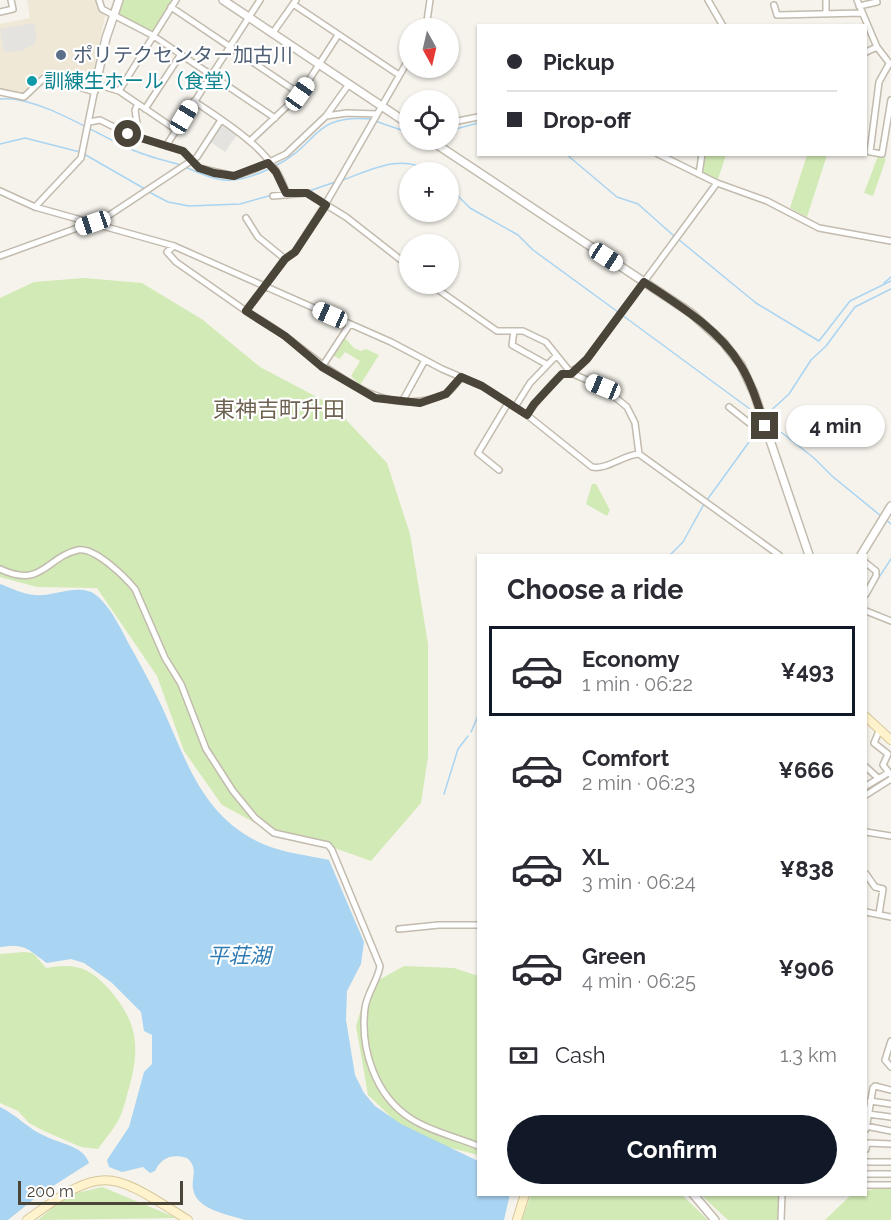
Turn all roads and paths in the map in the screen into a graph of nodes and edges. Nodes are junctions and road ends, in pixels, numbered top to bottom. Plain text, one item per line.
1 (12, 0) edge
2 (99, 0) edge
3 (119, 0) edge
4 (176, 0) edge
5 (224, 0) edge
6 (260, 0) edge
7 (430, 0) edge
8 (708, 0) edge
9 (826, 0) edge
10 (294, 2) edge
11 (877, 2) dead end
12 (858, 3) edge
13 (774, 5) dead end
14 (171, 7) junction
15 (0, 12) edge
16 (862, 13) junction
17 (826, 14) junction
18 (113, 15) junction
19 (804, 16) junction
20 (250, 18) junction
21 (427, 18) edge
22 (722, 24) edge
23 (805, 24) edge
24 (867, 24) edge
25 (867, 24) edge
26 (272, 34) junction
27 (152, 35) junction
28 (338, 35) junction
29 (230, 47) junction
30 (877, 47) junction
31 (867, 52) edge
32 (181, 54) junction
33 (890, 64) edge
34 (320, 65) junction
35 (212, 75) junction
36 (399, 75) joint
37 (96, 84) junction
38 (349, 84) junction
39 (0, 92) edge
40 (119, 92) junction
41 (95, 93) junction
42 (300, 94) junction
43 (891, 99) edge
44 (194, 101) junction
45 (138, 104) junction
46 (381, 106) junction
47 (146, 109) junction
48 (376, 114) junction
49 (326, 116) junction
50 (477, 117) edge
51 (275, 118) junction
52 (399, 118) edge
53 (221, 120) junction
54 (459, 121) edge
55 (89, 122) junction
56 (874, 122) junction
57 (887, 124) junction
58 (175, 129) junction
59 (139, 137) junction
60 (251, 140) junction
61 (166, 146) junction
62 (445, 150) edge
63 (662, 156) edge
64 (702, 156) edge
65 (192, 161) junction
66 (269, 164) junction
67 (699, 174) junction
68 (717, 183) junction
69 (0, 191) edge
70 (286, 191) junction
71 (273, 196) dead end
72 (326, 205) junction
73 (35, 207) junction
74 (246, 218) dead end
75 (93, 223) junction
76 (891, 241) edge
77 (174, 246) junction
78 (0, 256) edge
79 (399, 258) edge
80 (285, 259) junction
81 (644, 282) junction
82 (265, 285) junction
83 (443, 294) edge
84 (246, 311) junction
85 (350, 324) junction
86 (514, 331) junction
87 (556, 356) junction
88 (425, 360) junction
89 (546, 364) junction
90 (322, 367) junction
91 (571, 374) junction
92 (461, 377) junction
93 (403, 400) junction
94 (508, 403) junction
95 (515, 407) junction
96 (729, 407) dead end
97 (527, 415) junction
98 (760, 420) junction
99 (639, 454) junction
100 (499, 470) dead end
101 (891, 507) edge
102 (778, 554) edge
103 (809, 554) edge
104 (862, 554) edge
105 (867, 564) edge
106 (0, 569) edge
107 (867, 592) edge
108 (867, 610) edge
109 (891, 621) edge
110 (867, 718) edge
111 (879, 731) junction
112 (891, 740) edge
113 (867, 768) edge
114 (889, 774) edge
115 (878, 778) junction
116 (891, 779) edge
117 (867, 785) edge
118 (867, 794) edge
119 (867, 832) edge
120 (891, 836) edge
121 (867, 876) edge
122 (867, 912) edge
123 (879, 914) junction
124 (891, 917) edge
125 (477, 926) edge
126 (399, 929) dead end
127 (891, 1041) edge
128 (889, 1053) edge
129 (891, 1066) edge
130 (891, 1090) edge
131 (870, 1101) junction
132 (891, 1104) edge
133 (868, 1114) junction
134 (891, 1117) edge
135 (867, 1121) edge
136 (867, 1128) edge
137 (891, 1132) edge
138 (890, 1144) edge
139 (867, 1145) edge
140 (477, 1146) edge
141 (867, 1162) edge
142 (891, 1162) edge
143 (867, 1174) edge
144 (891, 1174) edge
145 (867, 1185) edge
146 (891, 1185) edge
147 (524, 1196) edge
148 (695, 1196) edge
149 (782, 1196) edge
150 (27, 1220) edge
151 (188, 1220) edge
152 (517, 1220) edge
153 (715, 1220) edge
154 (781, 1220) edge

1 - 15 street
2 - 18 street
3 - 18 street
4 - 14 street
5 - 20 street
6 - 20 street
7 - 21 street
8 - 22 street
9 - 17 street
10 - 26 street
10 - 28 street
11 - 12 street
12 - 16 street
13 - 19 street
14 - 27 street
14 - 29 street
16 - 17 street
16 - 24 street
17 - 19 street
18 - 27 street
18 - 37 street
19 - 23 street
20 - 26 street
20 - 29 street
25 - 30 street
26 - 34 street
27 - 32 street
27 - 40 street
28 - 34 street
28 - 36 street
29 - 35 street
29 - 42 street
30 - 31 street
30 - 33 street
32 - 35 street
32 - 47 street
33 - 56 street
34 - 38 street
34 - 42 street
35 - 44 street
35 - 51 street
36 - 46 street
37 - 40 street
37 - 41 street
38 - 46 street
38 - 49 street
39 - 41 street
40 - 45 street
41 - 55 street
42 - 51 street
43 - 57 street
44 - 53 street
44 - 58 street
45 - 47 street
45 - 59 street
46 - 48 street
46 - 52 street
47 - 58 street
48 - 49 street
48 - 72 street
49 - 66 street
50 - 54 street
51 - 60 street
53 - 60 street
53 - 65 street
55 - 59 street
55 - 73 street
56 - 57 street
56 - 57 street
58 - 61 street
59 - 61 street
60 - 66 street
61 - 65 street
62 - 81 street
63 - 67 street
64 - 67 street
65 - 66 street
65 - 75 street
66 - 70 street
67 - 68 street
68 - 76 street
68 - 81 street
69 - 73 street
70 - 71 street
70 - 72 street
72 - 79 street
72 - 80 street
73 - 75 street
74 - 80 street
75 - 77 street
75 - 78 street
77 - 82 street
77 - 84 street
80 - 82 street
81 - 91 street
81 - 98 street
82 - 84 street
82 - 85 street
83 - 86 street
84 - 90 street
85 - 88 street
85 - 90 street
86 - 87 street
86 - 89 street
87 - 89 street
87 - 91 street
88 - 92 street
88 - 93 street
89 - 95 street
90 - 93 street
91 - 97 street
91 - 99 street
92 - 93 street
92 - 94 street
94 - 95 street
94 - 100 street
95 - 97 street
96 - 98 street
97 - 99 street
98 - 103 street
99 - 102 street
101 - 104 street
105 - 107 street
106 - 140 street
108 - 109 street
110 - 111 main road
111 - 112 main road
111 - 114 street
113 - 115 street
114 - 115 street
115 - 117 street
116 - 118 street
119 - 120 street
121 - 123 street
122 - 123 street
123 - 124 street
125 - 126 street
127 - 128 street
128 - 129 street
130 - 131 street
131 - 132 street
131 - 133 street
133 - 134 street
133 - 135 street
136 - 137 street
137 - 138 street
138 - 139 street
141 - 142 street
143 - 144 street
145 - 146 street
147 - 152 main road
148 - 153 street
149 - 154 street
150 - 151 main road

